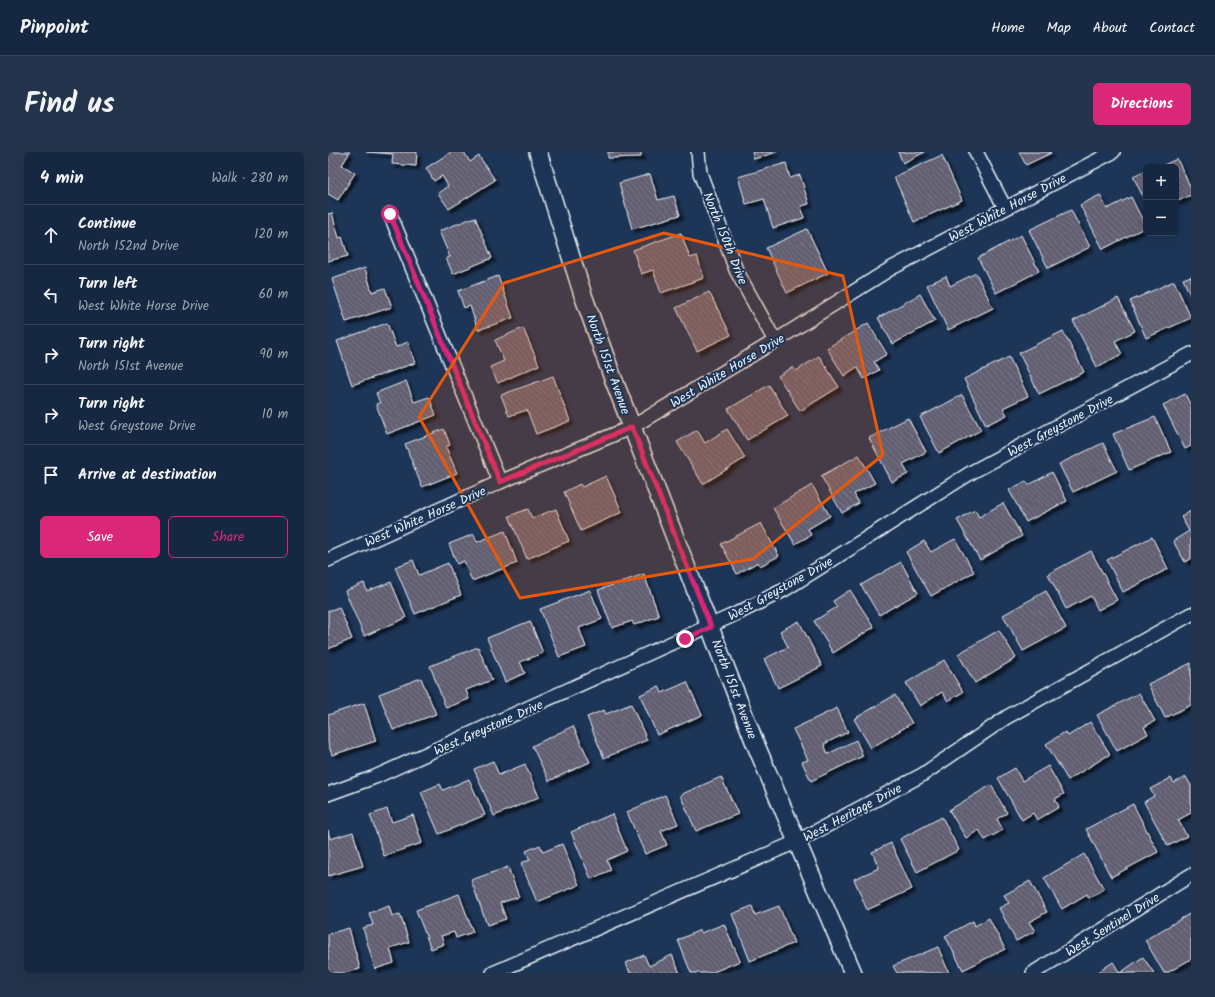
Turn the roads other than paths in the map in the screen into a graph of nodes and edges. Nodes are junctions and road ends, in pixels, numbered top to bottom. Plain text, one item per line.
1 (538, 152) edge
2 (698, 152) edge
3 (976, 152) edge
4 (1113, 152) edge
5 (1005, 208) junction
6 (390, 214) dead end
7 (775, 341) junction
8 (1191, 354) edge
9 (632, 427) junction
10 (500, 482) junction
11 (328, 560) edge
12 (1191, 614) edge
13 (711, 627) junction
14 (328, 794) edge
15 (796, 842) junction
16 (1191, 875) edge
17 (493, 973) edge
18 (853, 973) edge
19 (1033, 973) edge

1 - 9 street, North 151st Avenue
2 - 7 street, North 150th Drive
3 - 5 street
4 - 5 street, West White Horse Drive
5 - 7 street, West White Horse Drive
6 - 10 street
7 - 9 street, West White Horse Drive
8 - 13 street, West Greystone Drive
9 - 10 street, West White Horse Drive
9 - 13 street, North 151st Avenue
10 - 11 street, West White Horse Drive
12 - 15 street, West Heritage Drive
13 - 14 street, West Greystone Drive
13 - 15 street, North 151st Avenue
15 - 17 street, West Heritage Drive
15 - 18 street, North 151st Avenue
16 - 19 street, West Sentinel Drive

